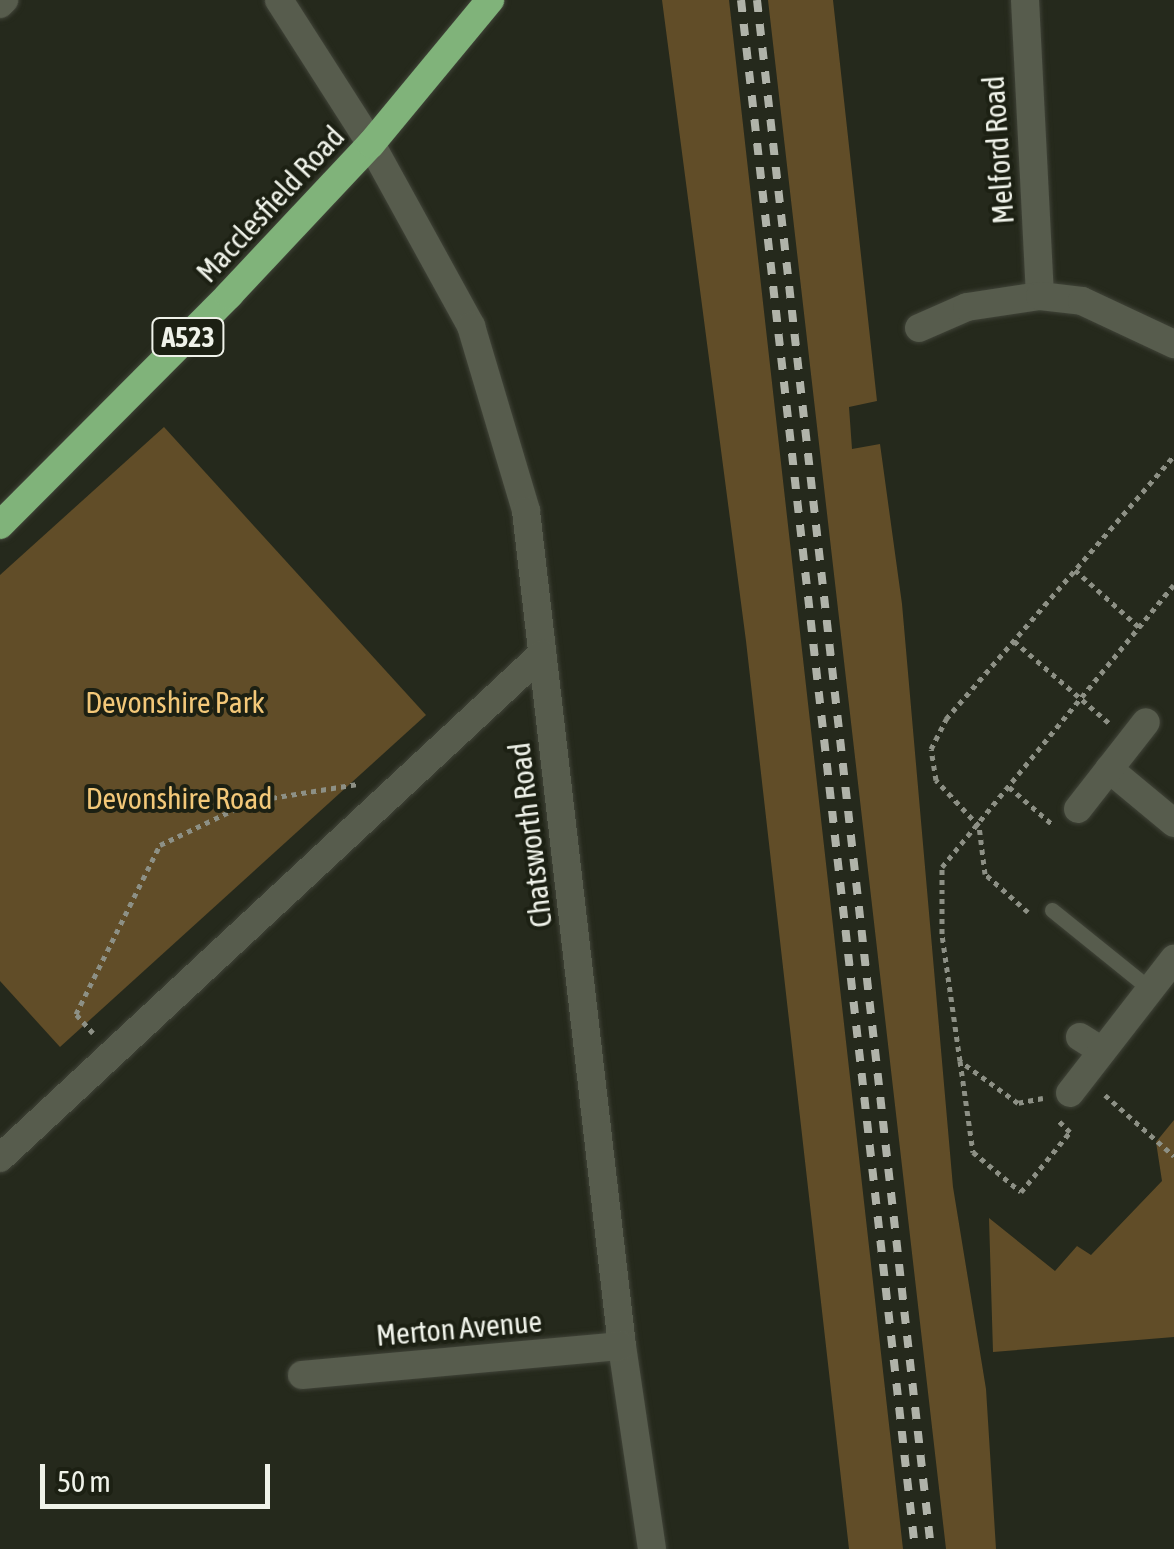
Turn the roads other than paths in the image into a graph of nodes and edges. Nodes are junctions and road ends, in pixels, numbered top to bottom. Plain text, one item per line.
1 (280, 0) edge
2 (490, 0) edge
3 (1025, 0) edge
4 (370, 144) junction
5 (1040, 296) junction
6 (919, 328) dead end
7 (1174, 344) edge
8 (0, 525) edge
9 (542, 654) junction
10 (1138, 732) road end
11 (1109, 769) junction
12 (1078, 809) road end
13 (1174, 822) edge
14 (1052, 910) road end
15 (1174, 959) edge
16 (1150, 989) junction
17 (1077, 1084) road end
18 (0, 1158) edge
19 (622, 1346) junction
20 (302, 1376) dead end
21 (652, 1549) edge

1 - 4 street, Chatsworth Road
2 - 4 highway, Macclesfield Road / A523
3 - 5 street, Melford Road
4 - 8 highway, Macclesfield Road / A523
4 - 9 street, Chatsworth Road
5 - 6 street
5 - 7 street
9 - 18 street
9 - 19 street, Chatsworth Road
10 - 11 street
11 - 12 street
11 - 13 street
14 - 16 lane
15 - 16 street
16 - 17 street
19 - 20 street, Merton Avenue
19 - 21 street, Chatsworth Road

